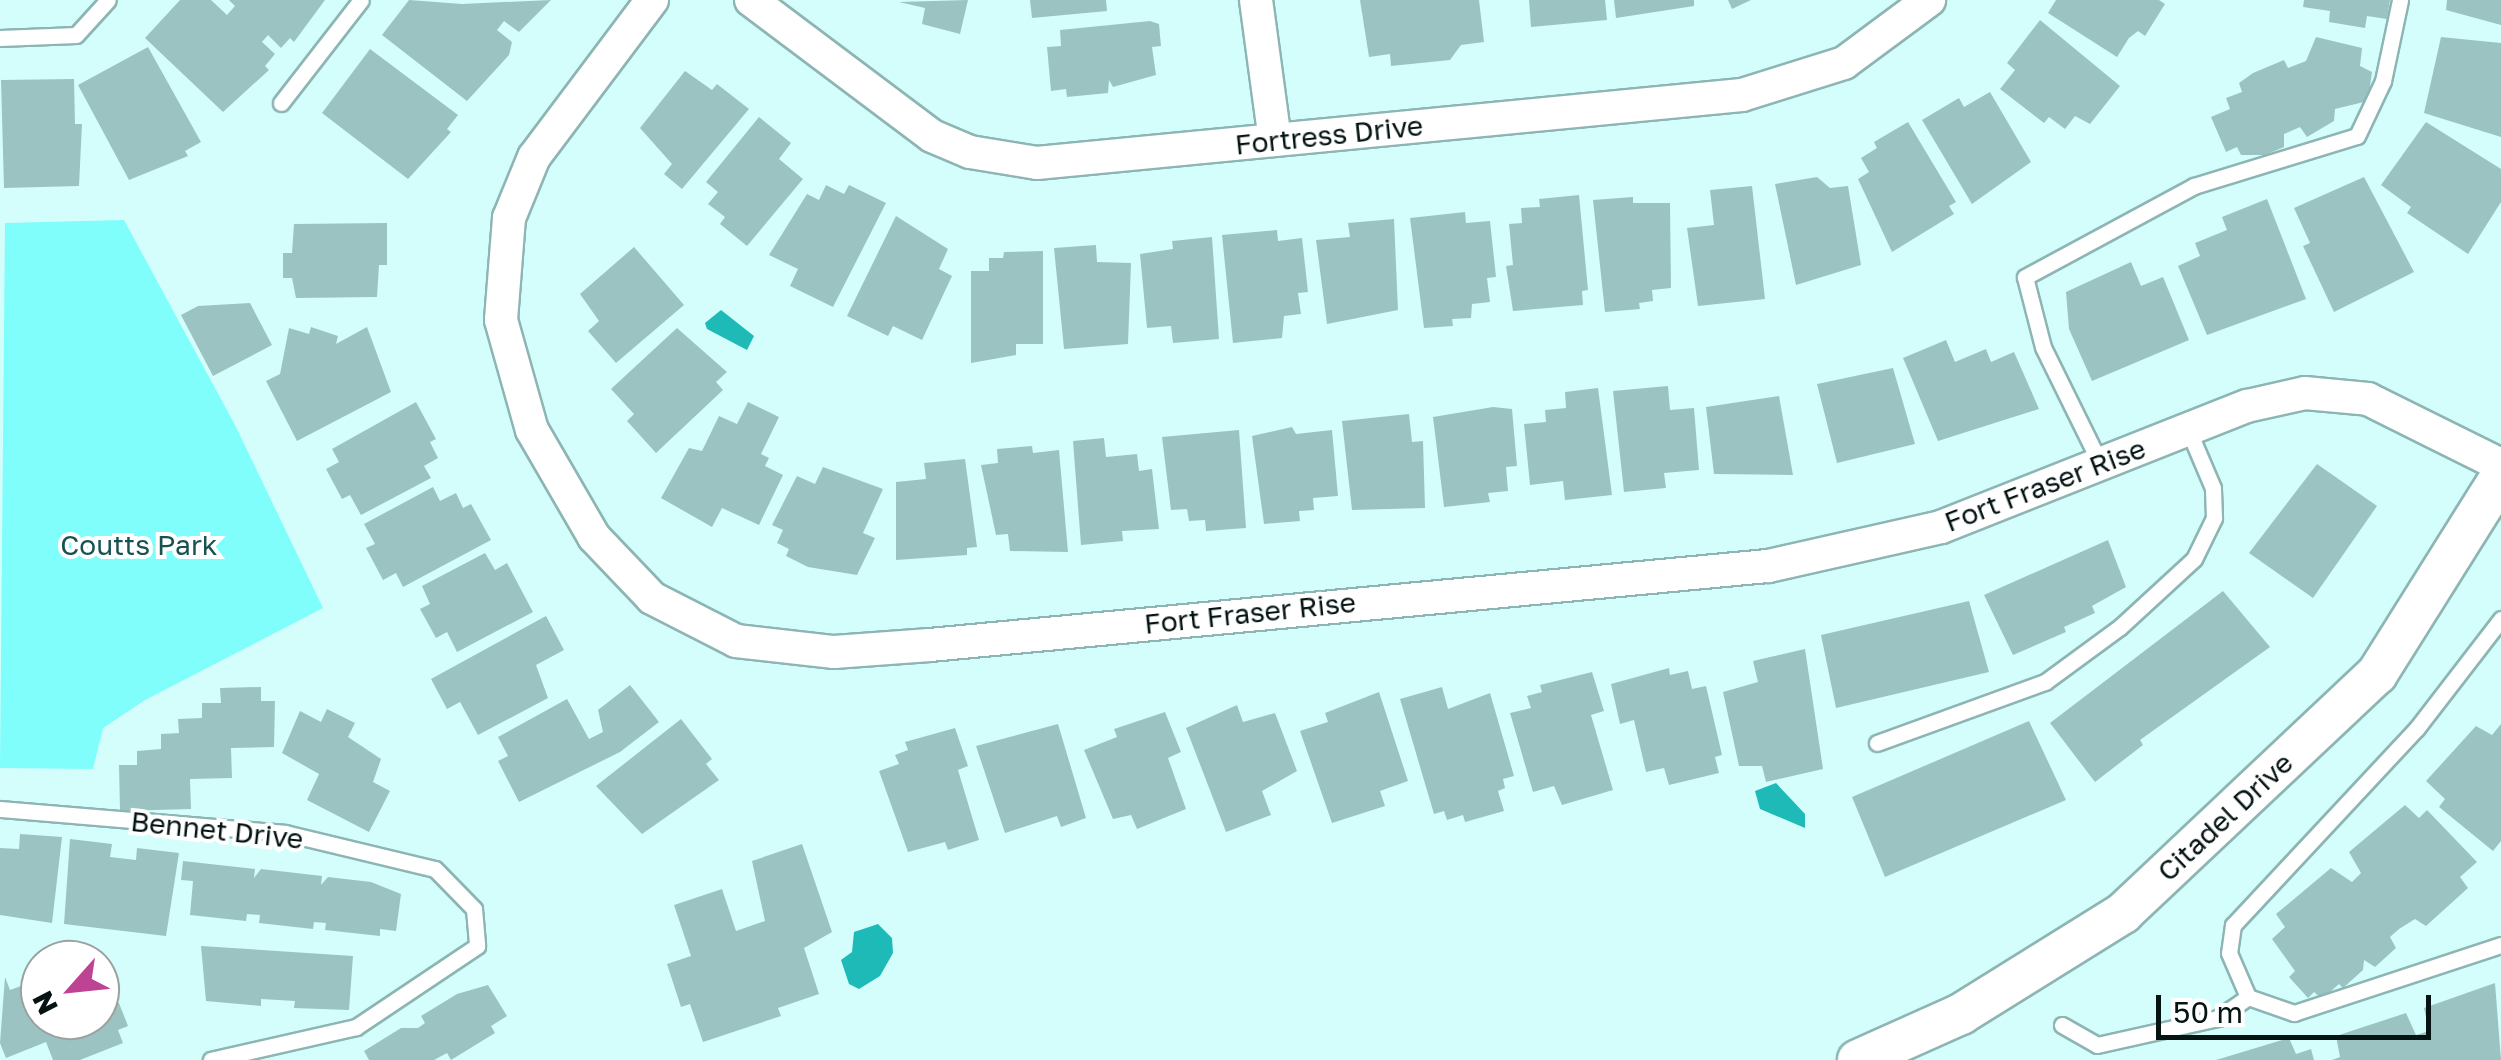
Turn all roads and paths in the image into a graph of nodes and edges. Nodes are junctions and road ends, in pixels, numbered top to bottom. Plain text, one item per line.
1 (108, 0) edge
2 (361, 0) edge
3 (652, 0) edge
4 (751, 0) edge
5 (1256, 0) edge
6 (1929, 0) edge
7 (2400, 0) edge
8 (0, 38) edge
9 (281, 103) dead end
10 (1275, 140) junction
11 (2188, 430) junction
12 (2101, 465) junction
13 (2501, 466) edge
14 (2501, 476) edge
15 (2501, 620) edge
16 (1876, 742) dead end
17 (0, 809) edge
18 (2501, 945) edge
19 (2248, 997) junction
20 (2062, 1025) dead end
21 (211, 1060) edge
22 (1858, 1060) edge

1 - 8 lane
2 - 9 lane
3 - 12 street, Fort Fraser Rise
4 - 10 street, Fortress Drive
5 - 10 street
6 - 10 street, Fortress Drive
7 - 12 lane
11 - 12 street, Fort Fraser Rise
11 - 13 street, Fort Fraser Rise
11 - 16 lane
14 - 22 street, Citadel Drive
15 - 19 lane
17 - 21 lane, Bennet Drive
18 - 19 lane
19 - 20 lane

